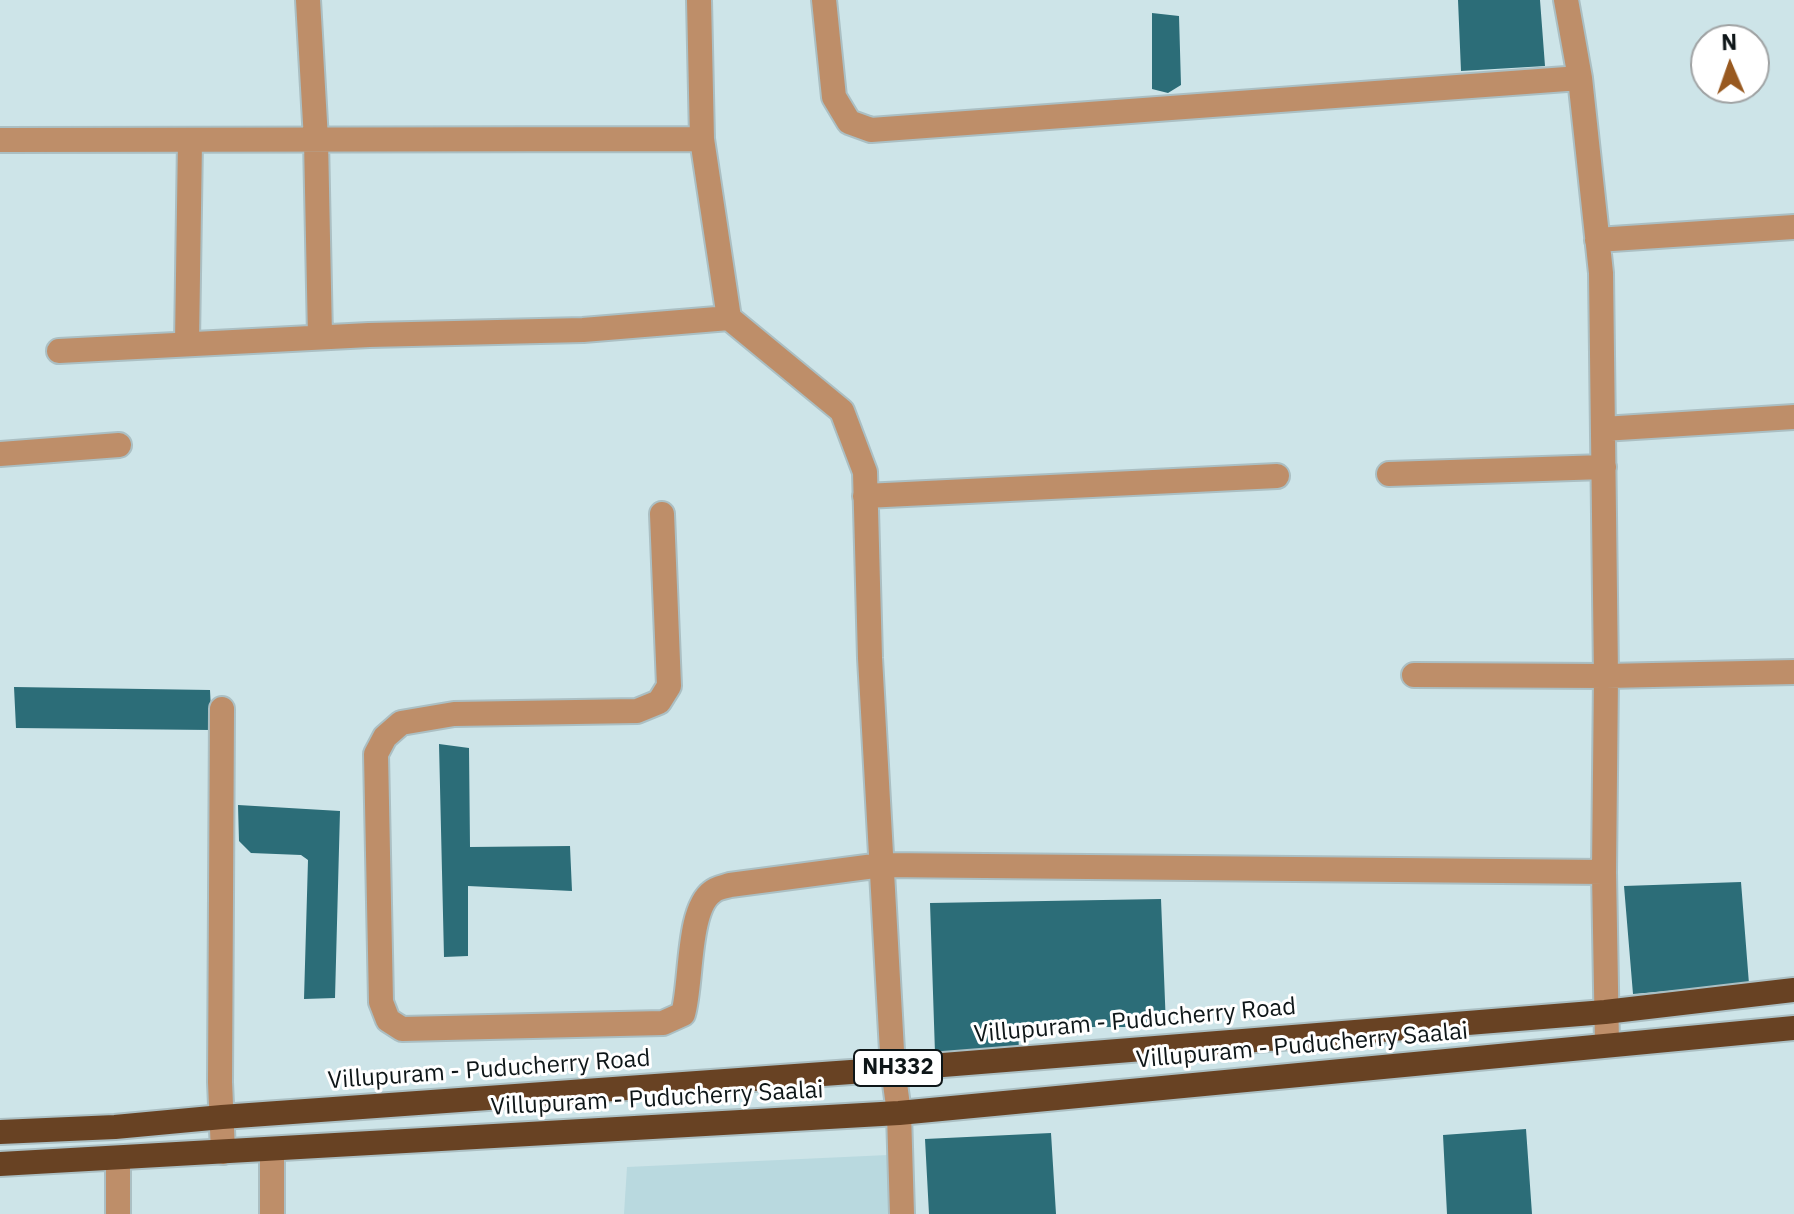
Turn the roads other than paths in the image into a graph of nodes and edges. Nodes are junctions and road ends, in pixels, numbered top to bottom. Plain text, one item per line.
1 (308, 0) edge
2 (699, 0) edge
3 (824, 0) edge
4 (1566, 0) edge
5 (1580, 78) junction
6 (702, 139) junction
7 (0, 140) edge
8 (190, 140) junction
9 (316, 140) junction
10 (1794, 227) edge
11 (1597, 240) junction
12 (729, 318) junction
13 (320, 337) junction
14 (187, 343) junction
15 (59, 351) dead end
16 (1794, 417) edge
17 (1603, 429) junction
18 (119, 445) dead end
19 (0, 454) edge
20 (1604, 467) junction
21 (1389, 474) dead end
22 (1277, 476) dead end
23 (865, 496) junction
24 (662, 514) dead end
25 (1794, 672) edge
26 (1414, 675) dead end
27 (1606, 676) junction
28 (222, 709) dead end
29 (882, 865) junction
30 (1604, 872) junction
31 (1794, 990) edge
32 (1605, 1012) junction
33 (1794, 1028) edge
34 (1607, 1045) junction
35 (893, 1069) junction
36 (899, 1113) junction
37 (222, 1117) junction
38 (0, 1132) edge
39 (272, 1150) junction
40 (223, 1152) junction
41 (118, 1159) junction
42 (0, 1164) edge
43 (118, 1214) edge
44 (272, 1214) edge
45 (902, 1214) edge

1 - 9 street
2 - 6 street
3 - 5 street
4 - 5 street
5 - 11 street
6 - 9 street
6 - 12 street
7 - 8 street
8 - 9 street
8 - 14 street
9 - 13 street
10 - 11 street
11 - 17 street
12 - 13 street
12 - 23 street
13 - 14 street
14 - 15 street
16 - 17 street
17 - 20 street
18 - 19 street
20 - 21 street
20 - 27 street
22 - 23 street
23 - 29 street
24 - 29 street
25 - 27 street
26 - 27 street
27 - 30 street
28 - 37 street
29 - 30 street
29 - 35 street
30 - 32 street
31 - 32 highway, Villupuram - Puducherry Road / NH332
32 - 34 street
32 - 35 highway, Villupuram - Puducherry Road / NH332
33 - 34 highway, Villupuram - Puducherry Saalai / NH332
34 - 36 highway, Villupuram - Puducherry Saalai / NH332
35 - 36 street
35 - 37 highway, Villupuram - Puducherry Road / NH332
36 - 39 highway, Villupuram - Puducherry Saalai / NH332
36 - 45 street
37 - 38 highway, Villupuram - Puducherry Road / NH332
37 - 40 street
39 - 40 highway, Villupuram - Puducherry Saalai / NH332
39 - 44 street
40 - 41 highway, Villupuram - Puducherry Saalai / NH332
41 - 42 highway, Villupuram - Puducherry Saalai / NH332
41 - 43 street

